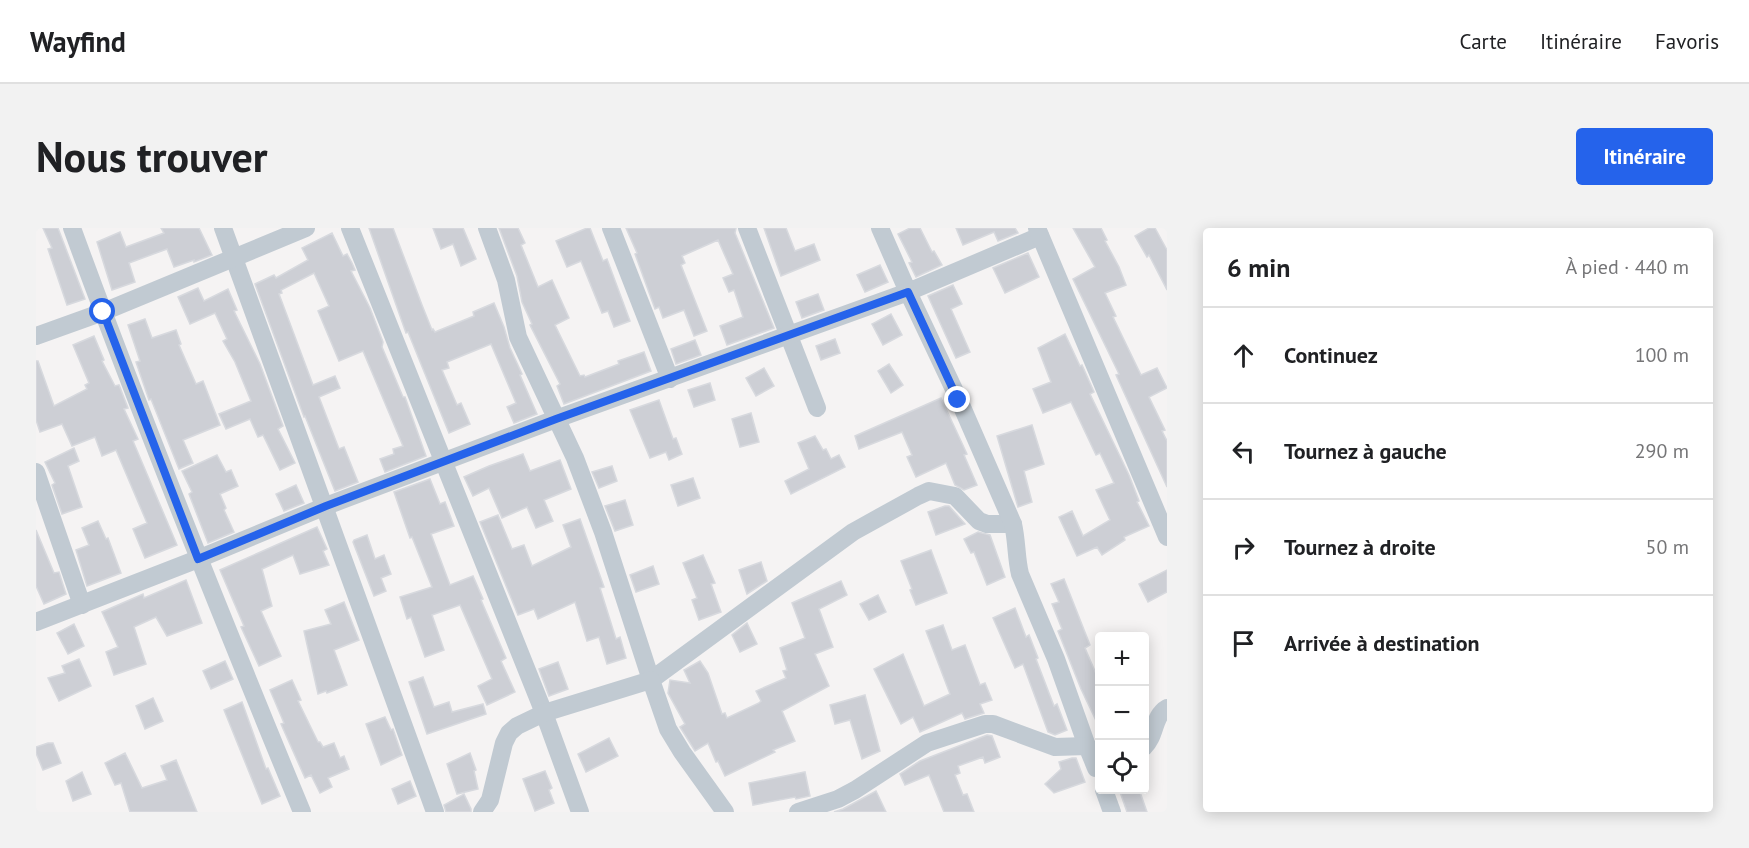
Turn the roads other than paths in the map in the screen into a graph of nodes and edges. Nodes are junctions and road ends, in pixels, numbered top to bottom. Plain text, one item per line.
1 (72, 228) edge
2 (223, 228) edge
3 (306, 228) edge
4 (350, 228) edge
5 (487, 228) edge
6 (611, 228) edge
7 (747, 228) edge
8 (880, 228) edge
9 (1039, 232) edge
10 (234, 258) junction
11 (908, 292) junction
12 (103, 312) junction
13 (789, 334) junction
14 (36, 336) edge
15 (670, 379) junction
16 (817, 408) dead end
17 (556, 419) junction
18 (443, 462) junction
19 (36, 472) edge
20 (326, 506) junction
21 (1013, 524) junction
22 (1167, 537) edge
23 (198, 559) junction
24 (82, 605) junction
25 (36, 622) edge
26 (651, 681) junction
27 (1167, 708) edge
28 (544, 713) junction
29 (1149, 741) edge
30 (1087, 746) junction
31 (1095, 764) edge
32 (1106, 794) edge
33 (302, 812) edge
34 (435, 812) edge
35 (482, 812) edge
36 (580, 812) edge
37 (725, 812) edge
38 (798, 812) edge
39 (1112, 812) edge

1 - 12 street
2 - 10 street
3 - 10 street
4 - 18 street
5 - 17 street
6 - 15 street
7 - 13 street
8 - 11 street
9 - 11 street
9 - 22 street
10 - 12 street
10 - 20 street
11 - 13 street
11 - 21 street
12 - 14 street
12 - 23 street
13 - 15 street
13 - 16 street
15 - 17 street
17 - 18 street
17 - 26 street
18 - 20 street
18 - 28 street
19 - 24 street
20 - 23 street
20 - 34 street
21 - 26 street
21 - 30 street
23 - 24 street
23 - 33 street
24 - 25 street
26 - 28 street
26 - 37 street
27 - 29 street
28 - 35 street
28 - 36 street
30 - 31 street
30 - 38 street
32 - 39 street

